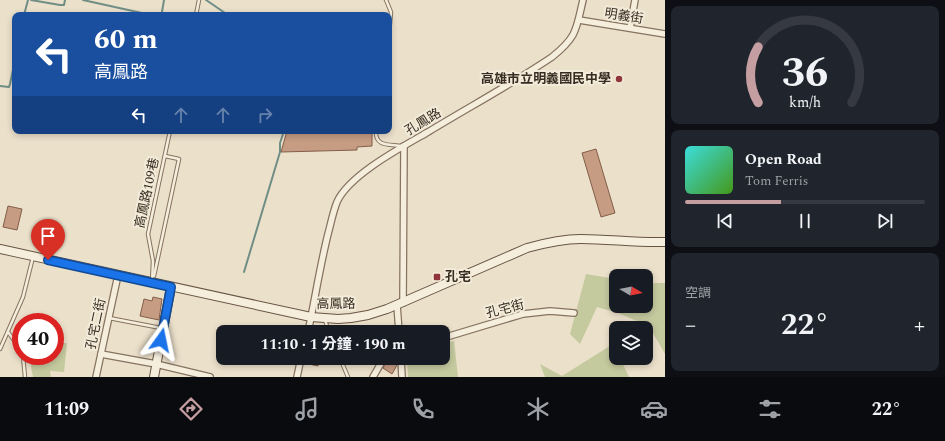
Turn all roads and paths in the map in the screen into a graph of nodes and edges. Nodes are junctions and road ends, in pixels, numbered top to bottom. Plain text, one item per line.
1 (386, 0) edge
2 (583, 0) edge
3 (636, 0) edge
4 (199, 1) edge
5 (197, 12) edge
6 (391, 12) edge
7 (579, 20) junction
8 (630, 28) junction
9 (665, 34) edge
10 (169, 134) edge
11 (376, 134) edge
12 (404, 146) junction
13 (165, 156) junction
14 (665, 242) edge
15 (0, 249) edge
16 (34, 257) junction
17 (118, 275) junction
18 (152, 282) junction
19 (171, 287) junction
20 (400, 304) junction
21 (574, 313) dead end
22 (311, 317) junction
23 (109, 318) junction
24 (324, 318) junction
25 (309, 325) edge
26 (326, 325) edge
27 (399, 325) edge
28 (164, 328) junction
29 (8, 332) junction
30 (450, 336) edge
31 (12, 338) edge
32 (0, 350) edge
33 (101, 354) junction
34 (156, 364) junction
35 (24, 365) edge
36 (300, 365) edge
37 (343, 365) edge
38 (380, 365) edge
39 (401, 365) edge
40 (25, 377) edge
41 (96, 377) edge
42 (154, 377) edge
43 (210, 377) edge
44 (297, 377) edge
45 (348, 377) edge
46 (373, 377) edge
47 (402, 377) edge

1 - 6 lane
2 - 7 street, 孔鳳路
3 - 8 street
4 - 5 lane
7 - 8 street, 明義街
7 - 12 street, 孔鳳路
8 - 9 street, 明義街
10 - 13 lane, 高鳳路109巷
11 - 12 lane
12 - 20 street
12 - 22 street, 孔鳳路
13 - 18 lane, 高鳳路109巷
13 - 18 lane
14 - 20 street, 高鳳路
15 - 16 street, 高鳳路
16 - 17 street, 高鳳路
16 - 29 lane
17 - 18 street, 高鳳路
17 - 23 street, 孔宅二街
18 - 19 street, 高鳳路
19 - 22 street, 高鳳路
19 - 28 street
20 - 24 street, 高鳳路
20 - 27 street
21 - 30 street, 孔宅街
22 - 24 street, 高鳳路
22 - 25 street, 孔鳳路
23 - 28 lane
23 - 33 street, 孔宅二街
24 - 26 lane
28 - 34 street
29 - 31 lane
29 - 32 lane
33 - 34 street
33 - 41 street, 孔宅二街
34 - 42 street
34 - 43 street
35 - 40 lane
36 - 44 street
37 - 45 lane
38 - 46 street
39 - 47 street

